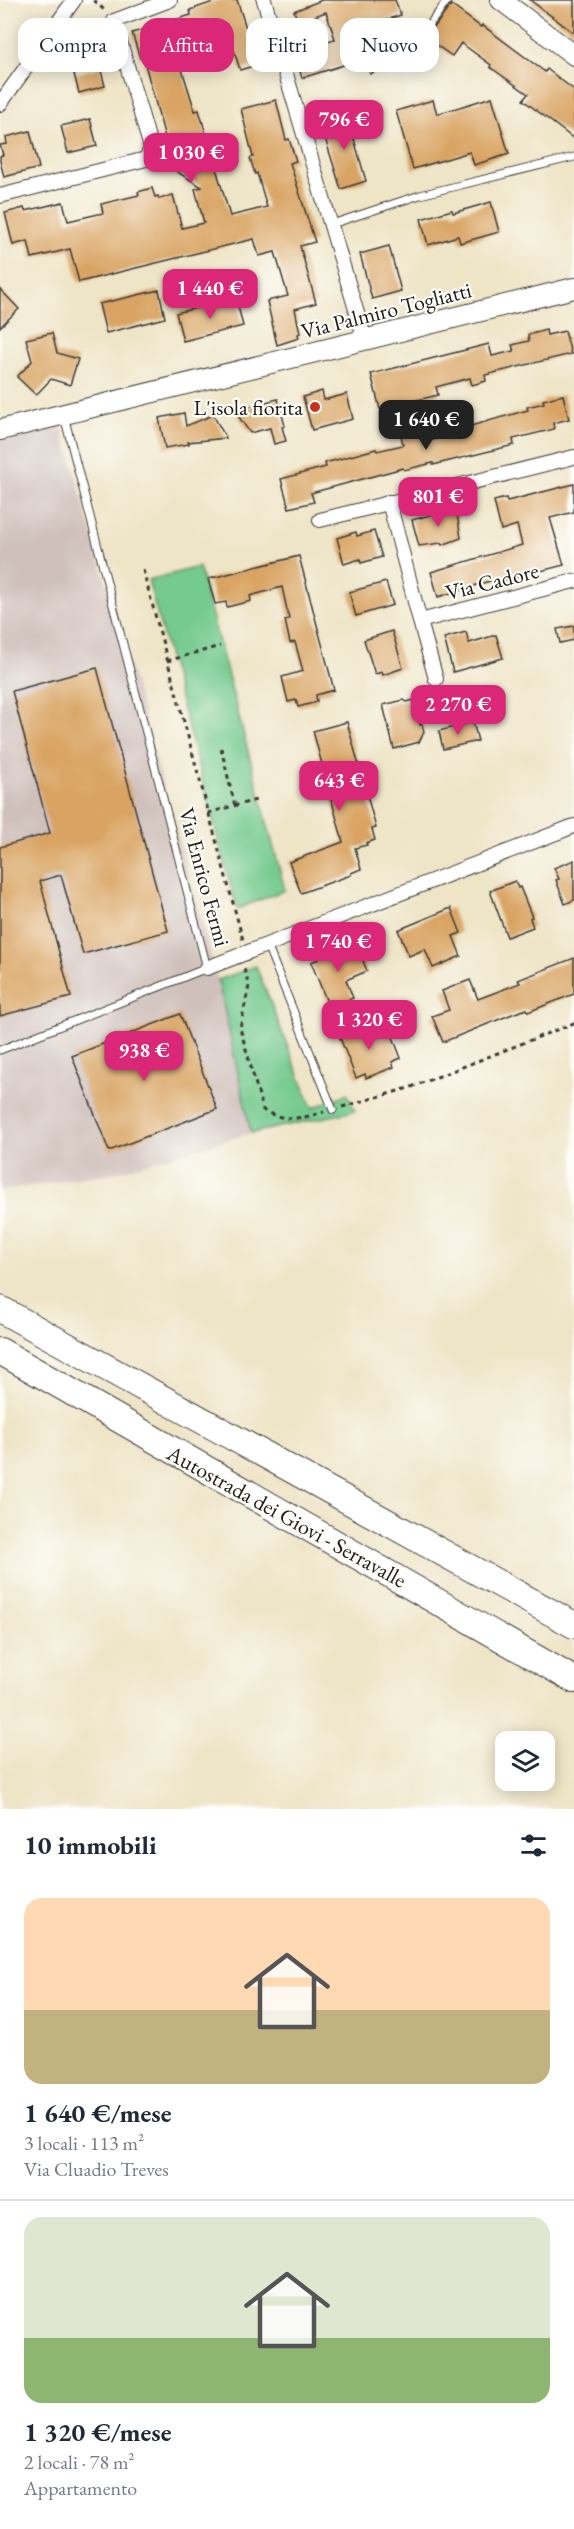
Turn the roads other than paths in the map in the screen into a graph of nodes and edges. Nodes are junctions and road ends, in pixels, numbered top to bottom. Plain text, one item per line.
1 (75, 0) edge
2 (170, 0) edge
3 (264, 0) edge
4 (448, 0) edge
5 (501, 0) edge
6 (434, 18) edge
7 (574, 55) edge
8 (0, 104) edge
9 (574, 157) edge
10 (0, 196) edge
11 (332, 224) junction
12 (574, 288) edge
13 (365, 340) junction
14 (64, 414) junction
15 (0, 430) edge
16 (574, 457) edge
17 (389, 502) junction
18 (320, 520) dead end
19 (574, 581) edge
20 (420, 621) junction
21 (435, 679) dead end
22 (574, 826) edge
23 (267, 945) junction
24 (207, 968) junction
25 (0, 1050) edge
26 (333, 1110) road end
27 (0, 1309) edge
28 (0, 1351) edge
29 (574, 1625) edge
30 (574, 1680) edge

1 - 8 street
2 - 10 street
3 - 11 street
4 - 6 lane
5 - 7 street
9 - 11 lane
11 - 13 street
12 - 13 street, Via Palmiro Togliatti
13 - 14 street, Via Palmiro Togliatti
14 - 15 street, Via Palmiro Togliatti
14 - 24 lane, Via Enrico Fermi
16 - 17 street
17 - 18 street
17 - 20 street, Via Cadore
19 - 20 street, Via Cadore
20 - 21 street, Via Cadore
22 - 23 street, Via Enrico Fermi
23 - 24 street, Via Enrico Fermi
23 - 26 lane
24 - 25 lane
27 - 29 highway, Autostrada dei Giovi - Serravalle
28 - 30 highway, Autostrada dei Giovi - Serravalle

